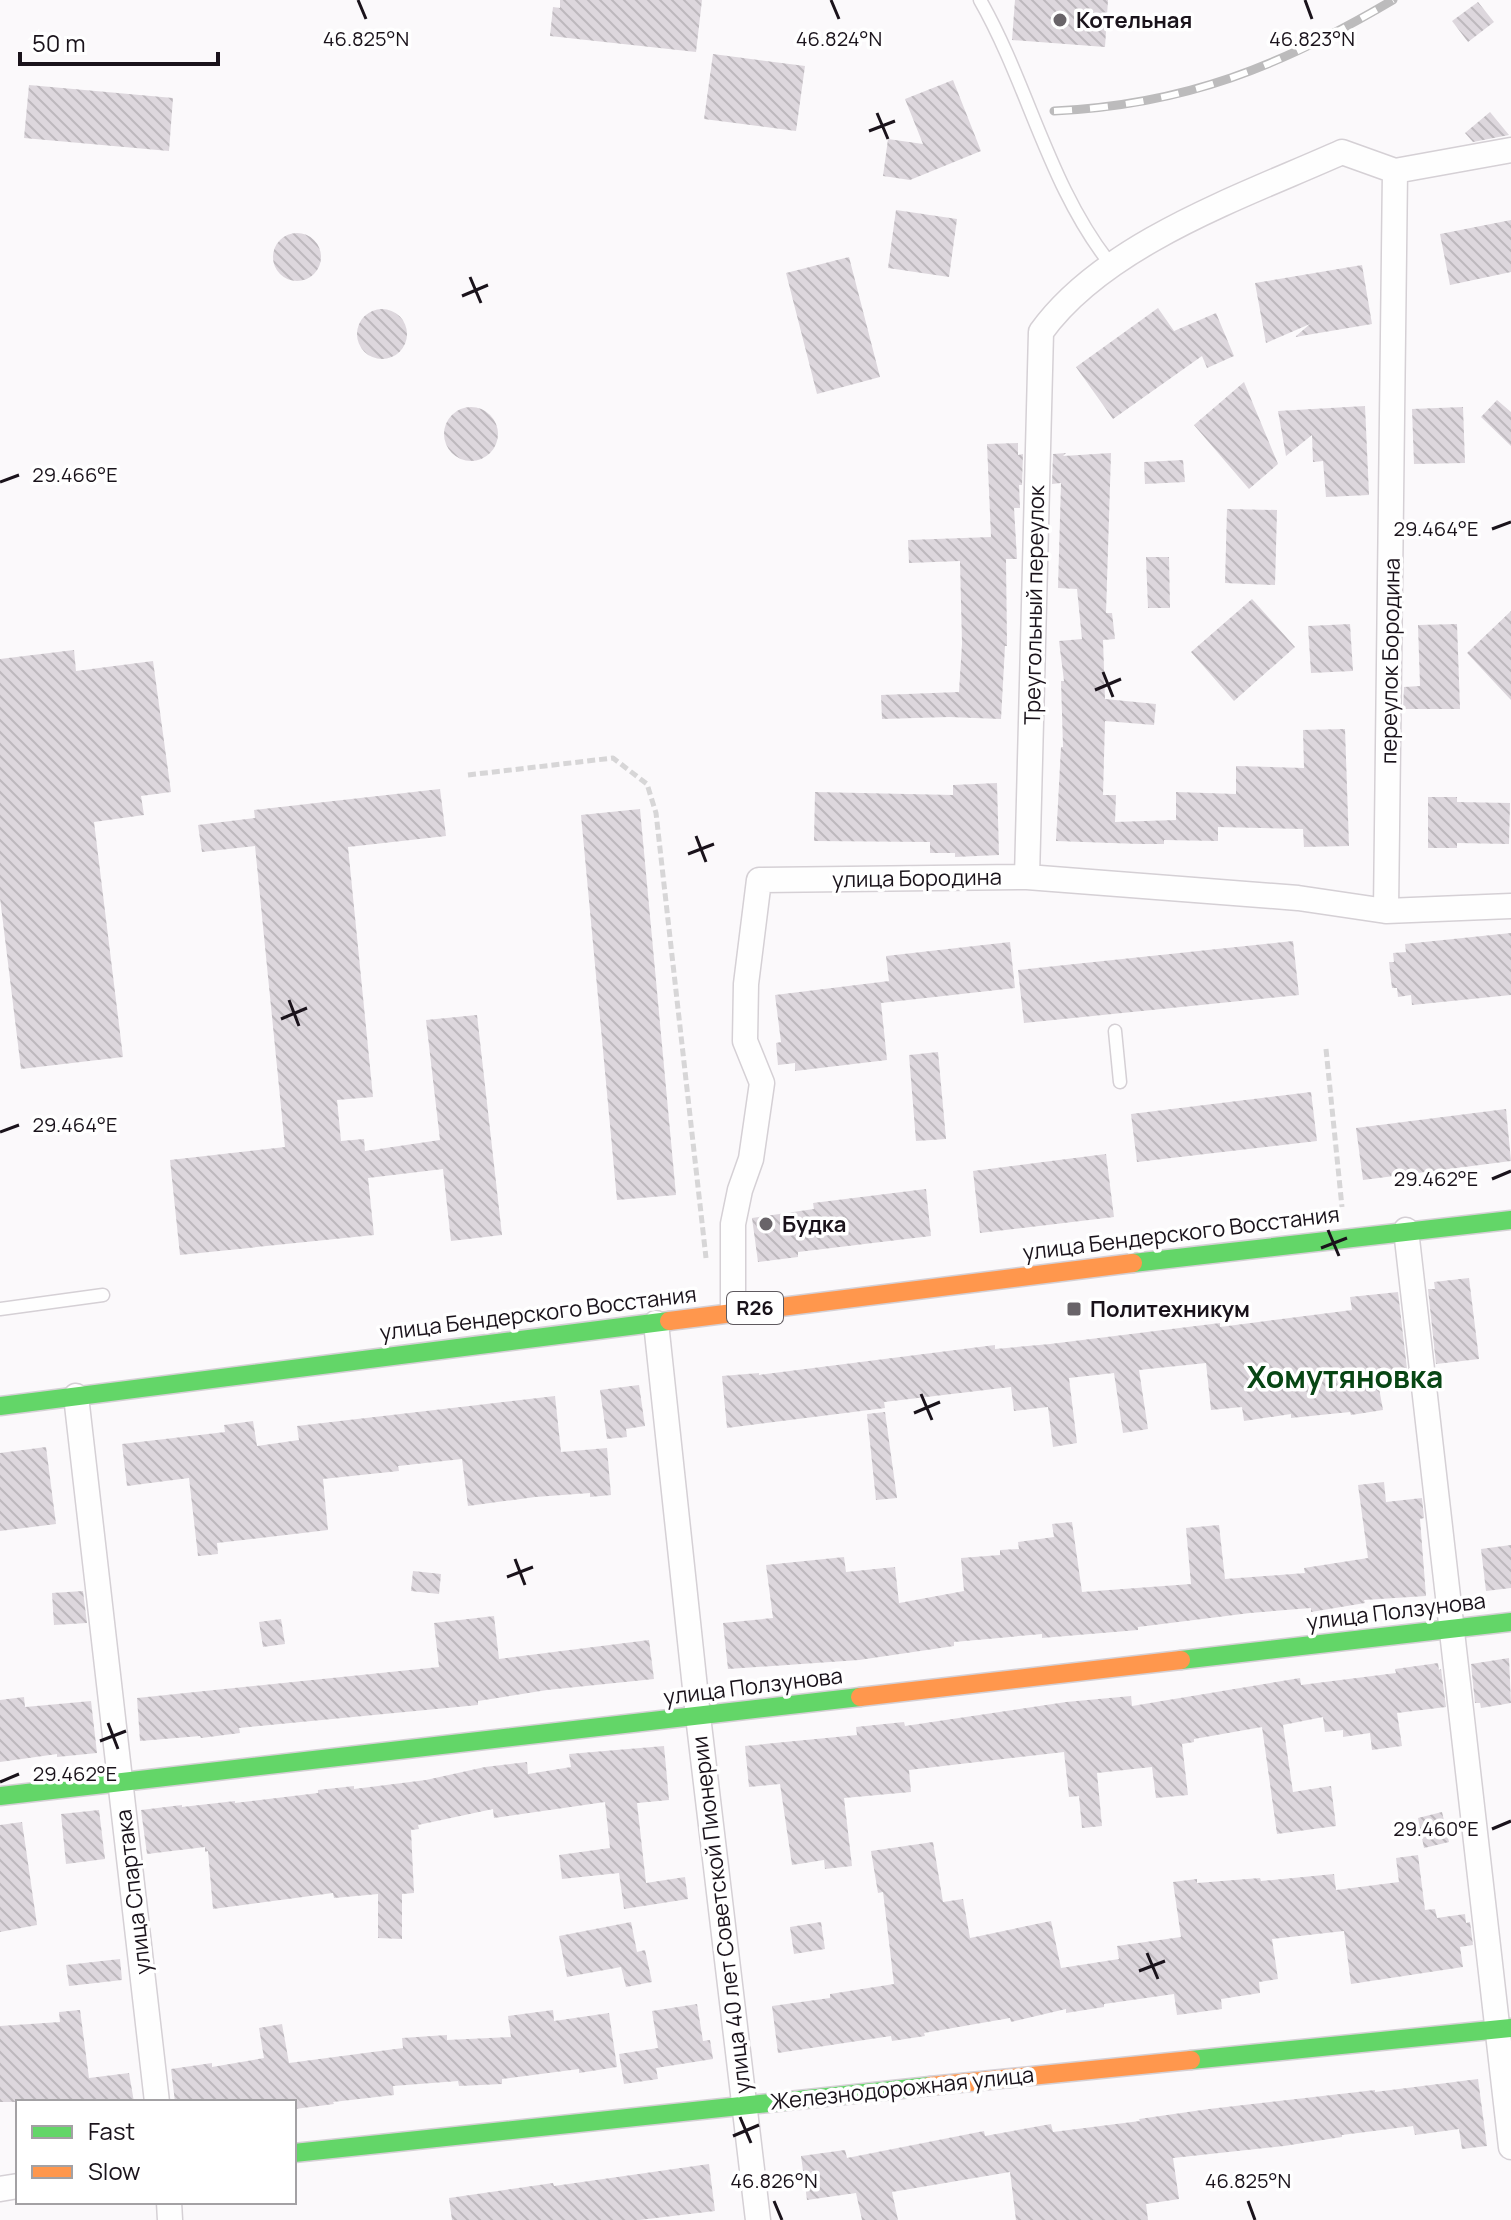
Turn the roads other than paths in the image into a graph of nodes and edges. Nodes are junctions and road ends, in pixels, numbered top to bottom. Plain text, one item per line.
1 (980, 0) edge
2 (1511, 150) edge
3 (1395, 171) junction
4 (1112, 266) junction
5 (1027, 877) junction
6 (1511, 906) edge
7 (1386, 911) junction
8 (1115, 1031) dead end
9 (1120, 1082) dead end
10 (1511, 1220) edge
11 (1406, 1230) junction
12 (103, 1295) dead end
13 (0, 1309) edge
14 (733, 1311) junction
15 (656, 1323) junction
16 (76, 1396) junction
17 (0, 1406) edge
18 (1511, 1622) edge
19 (1453, 1629) junction
20 (698, 1716) junction
21 (120, 1782) junction
22 (0, 1796) edge
23 (1505, 2028) edge
24 (157, 2100) edge
25 (744, 2104) junction
26 (1511, 2147) edge
27 (296, 2153) edge
28 (758, 2220) edge

1 - 4 lane
2 - 3 street
3 - 4 street
3 - 7 street, переулок Бородина
4 - 5 street, Треугольный переулок
5 - 7 street, улица Бородина
5 - 14 street, улица Бородина
6 - 7 street, улица Бородина
8 - 9 lane
10 - 11 street, улица Бендерского Восстания / R26
11 - 14 street, улица Бендерского Восстания / R26
11 - 19 street
12 - 13 lane
14 - 15 street, улица Бендерского Восстания / R26
15 - 16 street, улица Бендерского Восстания / R26
15 - 20 street, улица 40 лет Советской Пионерии
16 - 17 street, улица Бендерского Восстания / R26
16 - 21 street, улица Спартака
18 - 19 street, улица Ползунова
19 - 20 street, улица Ползунова
19 - 23 street
20 - 21 street, улица Ползунова
20 - 25 street, улица 40 лет Советской Пионерии
21 - 22 street, улица Ползунова
21 - 24 street, улица Спартака
23 - 25 street, Железнодорожная улица
23 - 26 street
25 - 27 street, Железнодорожная улица
25 - 28 street, улица 40 лет Советской Пионерии

